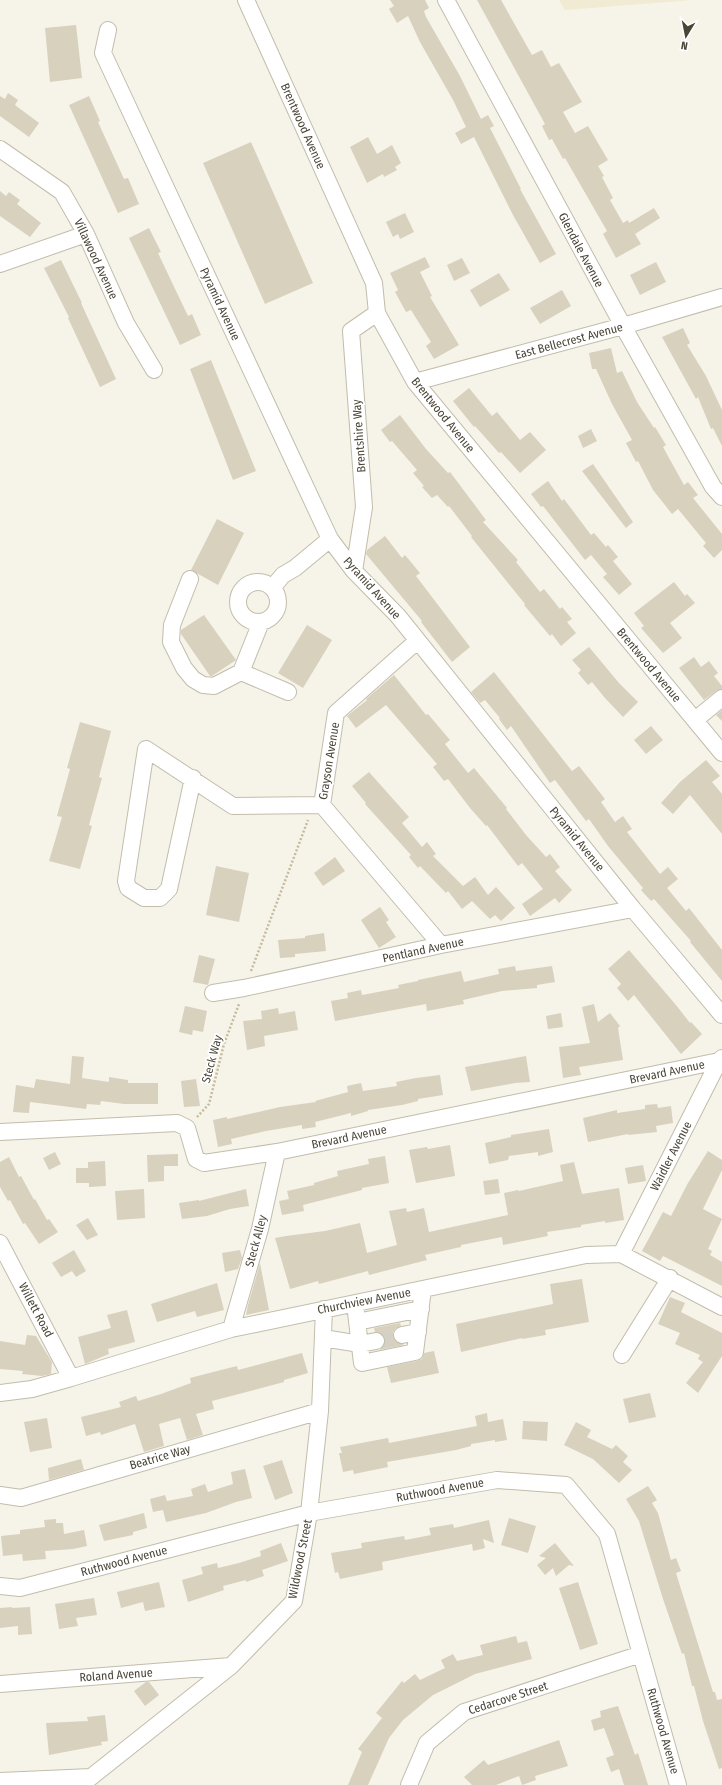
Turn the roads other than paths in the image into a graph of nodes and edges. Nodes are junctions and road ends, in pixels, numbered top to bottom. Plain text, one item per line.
1 (246, 0) edge
2 (446, 0) edge
3 (108, 30) dead end
4 (0, 148) edge
5 (86, 234) junction
6 (0, 264) edge
7 (722, 297) edge
8 (377, 313) junction
9 (623, 326) junction
10 (154, 370) dead end
11 (415, 382) junction
12 (722, 497) edge
13 (330, 539) junction
14 (354, 572) junction
15 (190, 579) dead end
16 (272, 588) junction
17 (261, 622) junction
18 (417, 641) junction
19 (241, 672) junction
20 (288, 692) dead end
21 (722, 698) edge
22 (695, 720) junction
23 (722, 753) edge
24 (193, 778) junction
25 (318, 805) junction
26 (633, 909) junction
27 (441, 946) junction
28 (213, 993) dead end
29 (722, 1015) edge
30 (721, 1060) edge
31 (0, 1132) edge
32 (277, 1152) junction
33 (0, 1243) edge
34 (620, 1254) junction
35 (670, 1278) junction
36 (423, 1289) junction
37 (355, 1304) junction
38 (722, 1307) edge
39 (324, 1309) junction
40 (421, 1309) junction
41 (357, 1322) junction
42 (231, 1329) junction
43 (323, 1338) junction
44 (376, 1341) tunnel mouth
45 (360, 1344) junction
46 (622, 1354) dead end
47 (71, 1378) junction
48 (0, 1393) edge
49 (320, 1411) junction
50 (0, 1495) edge
51 (309, 1513) junction
52 (0, 1586) edge
53 (641, 1654) junction
54 (231, 1666) junction
55 (0, 1684) edge
56 (0, 1781) edge
57 (86, 1781) edge
58 (409, 1785) edge
59 (678, 1785) edge

1 - 8 street, Brentwood Avenue
2 - 9 street, Glendale Avenue
3 - 13 street, Pyramid Avenue
4 - 5 street, Villawood Avenue
5 - 6 street
5 - 10 street, Villawood Avenue
7 - 9 street, East Bellecrest Avenue
8 - 11 street, Brentwood Avenue
8 - 14 street, Brentshire Way
9 - 11 street, East Bellecrest Avenue
9 - 12 street, Glendale Avenue
11 - 22 street, Brentwood Avenue
13 - 14 street, Pyramid Avenue
13 - 16 street
14 - 18 street, Pyramid Avenue
15 - 19 street
16 - 17 street
16 - 17 street
17 - 19 street
18 - 25 street, Grayson Avenue
18 - 26 street, Pyramid Avenue
19 - 20 street
21 - 22 street
22 - 23 street, Brentwood Avenue
24 - 24 street
24 - 25 street
25 - 27 street, Grayson Avenue
26 - 27 street, Pentland Avenue
26 - 29 street, Pyramid Avenue
27 - 28 street, Pentland Avenue
30 - 32 street, Brevard Avenue
30 - 34 street, Waidler Avenue
31 - 32 street, Brevard Avenue
32 - 42 street, Steck Alley
33 - 47 street, Willett Road
34 - 35 street, Churchview Avenue
34 - 36 street, Churchview Avenue
35 - 38 street, Churchview Avenue
35 - 46 street
36 - 37 street, Churchview Avenue
36 - 40 street
37 - 39 street, Churchview Avenue
37 - 41 street
39 - 42 street, Churchview Avenue
39 - 43 street, Wildwood Street
40 - 41 street
40 - 45 street
41 - 45 street
42 - 47 street, Churchview Avenue
43 - 45 street
43 - 49 street, Wildwood Street
44 - 45 street
47 - 48 street, Churchview Avenue
49 - 50 street, Beatrice Way
49 - 51 street, Wildwood Street
51 - 52 street, Ruthwood Avenue
51 - 53 street, Ruthwood Avenue
51 - 54 street, Wildwood Street
53 - 58 street, Cedarcove Street
53 - 59 street, Ruthwood Avenue
54 - 55 street, Roland Avenue
54 - 57 street, Wildwood Street
56 - 57 street

